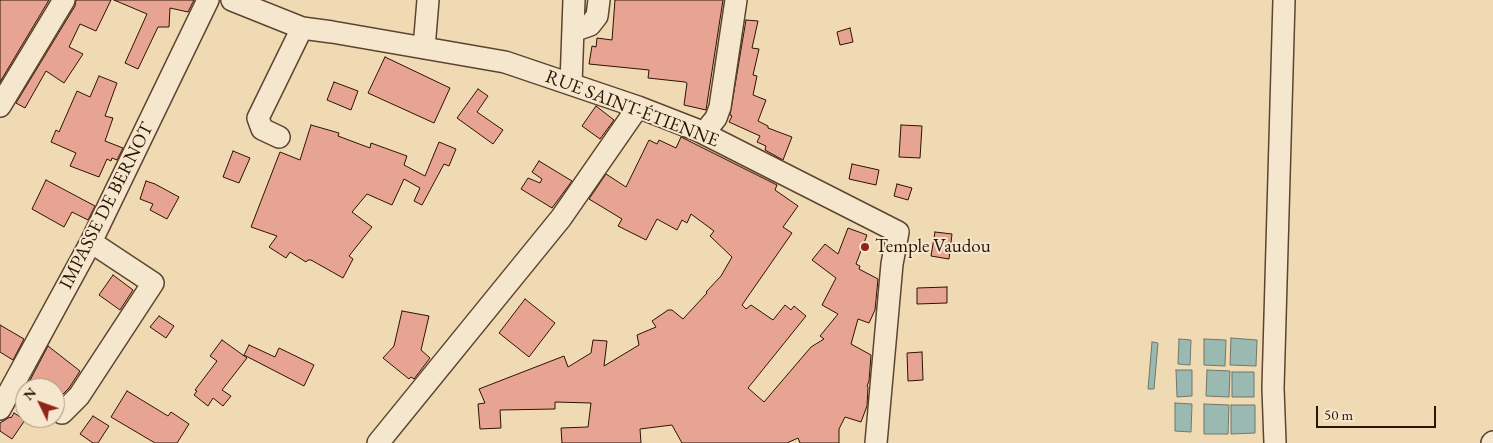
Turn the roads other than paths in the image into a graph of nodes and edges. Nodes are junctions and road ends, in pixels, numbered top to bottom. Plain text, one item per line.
1 (64, 0) edge
2 (208, 0) edge
3 (232, 0) edge
4 (428, 0) edge
5 (574, 0) edge
6 (599, 0) edge
7 (736, 0) edge
8 (1284, 0) edge
9 (302, 28) junction
10 (573, 31) junction
11 (424, 48) junction
12 (571, 84) junction
13 (0, 106) edge
14 (638, 107) junction
15 (704, 133) junction
16 (279, 138) dead end
17 (91, 242) junction
18 (0, 409) edge
19 (65, 410) edge
20 (378, 443) edge
21 (876, 443) edge
22 (1275, 443) edge

1 - 13 street
2 - 17 street, IMPASSE DE BERNOT
3 - 9 street, RUE SAINT-ÉTIENNE
4 - 11 street
5 - 10 street
6 - 10 street
7 - 15 street
8 - 22 street
9 - 11 street, RUE SAINT-ÉTIENNE
9 - 16 street
10 - 12 street
11 - 12 street, RUE SAINT-ÉTIENNE
12 - 14 street, RUE SAINT-ÉTIENNE
14 - 15 street, RUE SAINT-ÉTIENNE
14 - 20 street
15 - 21 street, RUE SAINT-ÉTIENNE
17 - 18 street, IMPASSE DE BERNOT
17 - 19 street

